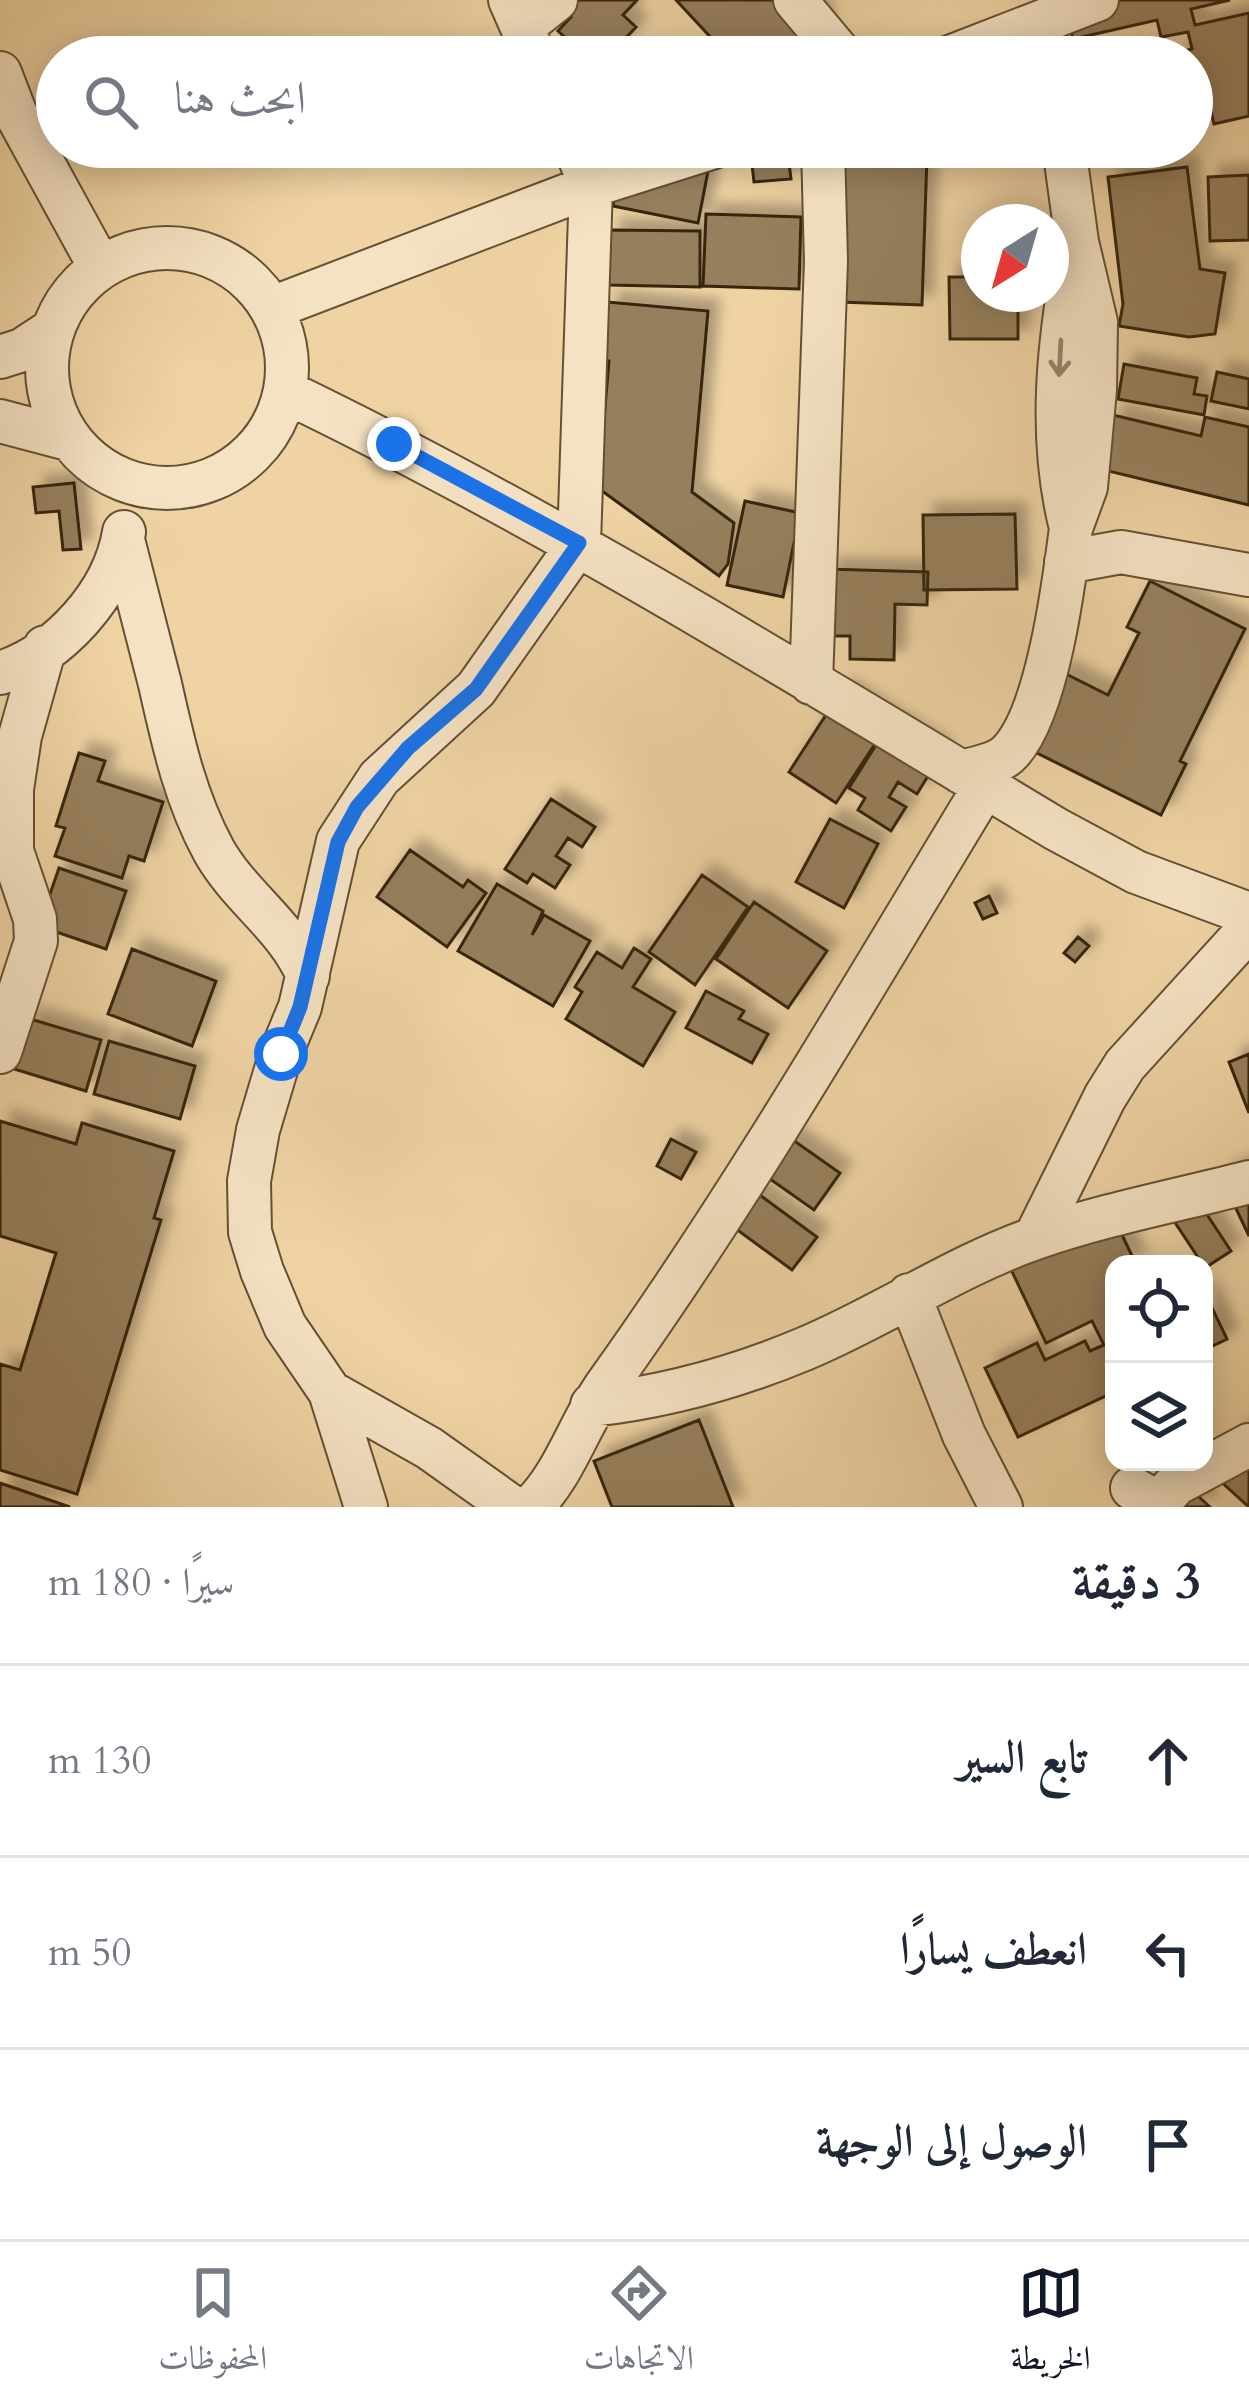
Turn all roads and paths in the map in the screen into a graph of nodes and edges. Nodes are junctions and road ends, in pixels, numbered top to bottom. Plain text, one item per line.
1 (556, 0) edge
2 (795, 0) edge
3 (1097, 0) edge
4 (522, 28) edge
5 (825, 36) edge
6 (1047, 36) edge
7 (0, 74) edge
8 (36, 151) edge
9 (46, 168) edge
10 (579, 168) edge
11 (583, 168) edge
12 (824, 168) edge
13 (1067, 168) edge
14 (100, 268) junction
15 (272, 308) junction
16 (51, 331) junction
17 (0, 357) edge
18 (286, 392) junction
19 (0, 422) edge
20 (68, 439) junction
21 (130, 484) junction
22 (123, 541) junction
23 (579, 543) junction
24 (1069, 545) junction
25 (1249, 575) edge
26 (45, 647) junction
27 (0, 674) edge
28 (811, 682) junction
29 (973, 779) junction
30 (1249, 914) edge
31 (1249, 928) edge
32 (308, 976) junction
33 (0, 1052) edge
34 (1249, 1182) edge
35 (1035, 1238) junction
36 (909, 1295) junction
37 (330, 1392) junction
38 (592, 1405) junction
39 (1249, 1445) edge
40 (1131, 1501) edge
41 (366, 1507) edge
42 (512, 1507) edge
43 (531, 1507) edge
44 (1000, 1507) edge

1 - 4 street
2 - 5 street
3 - 6 street
7 - 8 street
9 - 14 street
10 - 15 street
11 - 23 street
12 - 28 street
13 - 24 street
14 - 15 street
14 - 16 street
15 - 18 street
16 - 17 street
16 - 20 street
18 - 21 street
18 - 23 street
19 - 20 street
20 - 21 street
21 - 22 street
22 - 26 street
22 - 32 street
23 - 28 street
23 - 32 street
24 - 25 street
24 - 29 street
26 - 27 street
26 - 33 street
28 - 29 street
29 - 30 street
29 - 38 street
31 - 35 street
32 - 37 street
34 - 35 street
35 - 36 street
36 - 38 street
36 - 44 street
37 - 41 street
37 - 42 street
38 - 43 street
39 - 40 street

